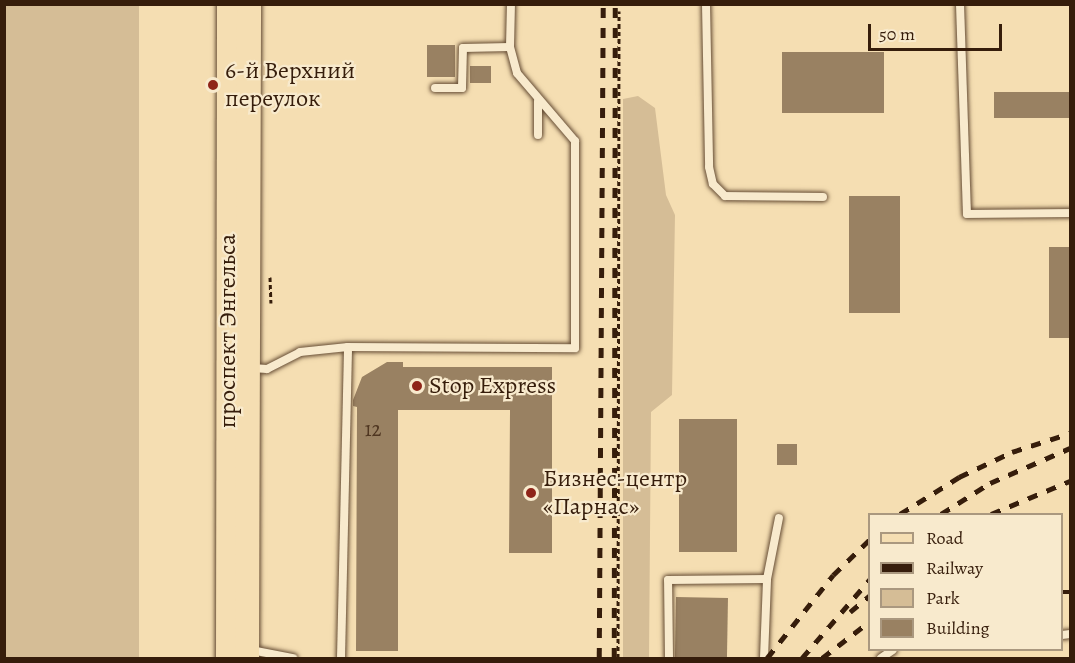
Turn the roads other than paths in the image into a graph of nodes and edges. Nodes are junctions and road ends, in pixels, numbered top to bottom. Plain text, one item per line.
1 (229, 4) edge
2 (249, 4) edge
3 (511, 4) edge
4 (706, 4) edge
5 (960, 4) edge
6 (510, 47) junction
7 (435, 88) dead end
8 (538, 101) junction
9 (538, 135) dead end
10 (823, 197) dead end
11 (1071, 213) edge
12 (348, 347) junction
13 (248, 368) junction
14 (779, 518) dead end
15 (767, 579) junction
16 (241, 656) edge
17 (293, 658) edge
18 (341, 658) edge
19 (669, 658) edge
20 (764, 658) edge

1 - 16 main road, проспект Энгельса
2 - 13 main road, проспект Энгельса
3 - 6 lane
4 - 10 lane
5 - 11 lane
6 - 7 lane
6 - 8 lane
8 - 9 lane
8 - 12 lane
12 - 13 lane
12 - 18 lane
13 - 16 main road, проспект Энгельса
14 - 15 lane
15 - 19 lane
15 - 20 lane
16 - 17 lane

